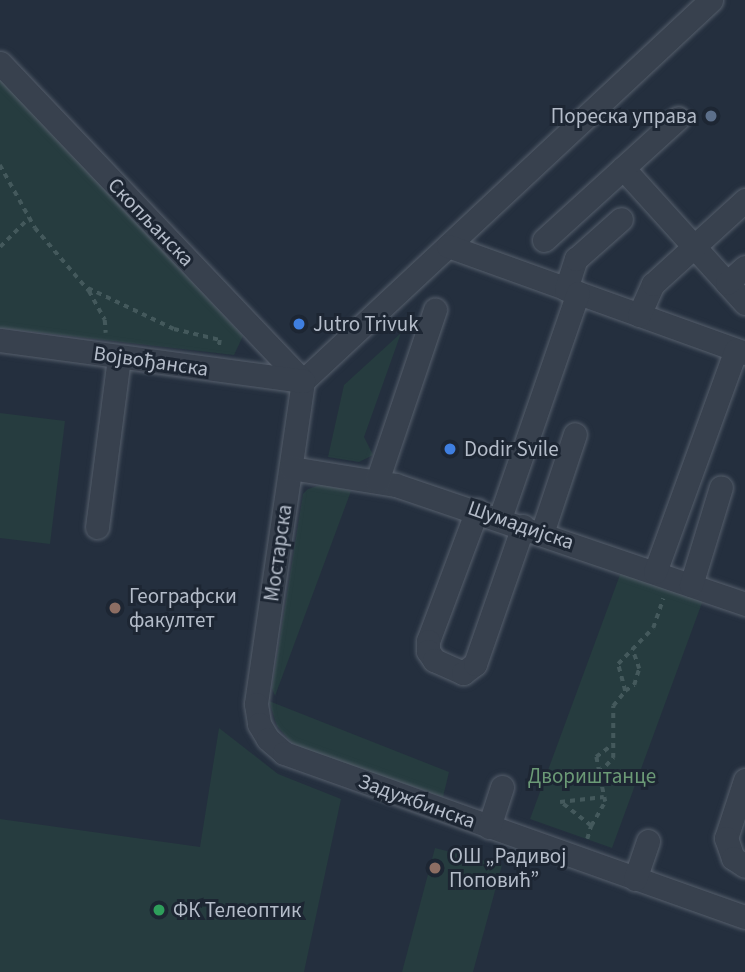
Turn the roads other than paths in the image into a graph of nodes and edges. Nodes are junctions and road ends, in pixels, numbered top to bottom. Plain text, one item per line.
1 (711, 0) edge
2 (0, 63) edge
3 (678, 118) dead end
4 (623, 168) junction
5 (745, 200) edge
6 (621, 219) dead end
7 (544, 240) dead end
8 (448, 246) junction
9 (694, 247) junction
10 (745, 267) edge
11 (727, 283) junction
12 (572, 291) junction
13 (745, 303) edge
14 (435, 310) dead end
15 (639, 315) junction
16 (0, 340) edge
17 (741, 352) edge
18 (113, 356) junction
19 (303, 381) junction
20 (575, 434) dead end
21 (291, 468) junction
22 (377, 481) junction
23 (721, 487) dead end
24 (477, 510) junction
25 (500, 518) junction
26 (97, 527) dead end
27 (533, 529) junction
28 (672, 578) junction
29 (745, 604) edge
30 (259, 724) joint
31 (745, 780) edge
32 (502, 787) dead end
33 (489, 827) junction
34 (648, 841) dead end
35 (745, 866) edge
36 (635, 879) junction
37 (745, 917) edge

1 - 8 street
2 - 19 street, Скопљанска
3 - 4 street
4 - 7 street
4 - 9 street
5 - 9 street
6 - 12 street
8 - 12 street
8 - 19 street
9 - 11 street
9 - 15 street
10 - 11 street
11 - 13 street
12 - 15 street
12 - 25 street
14 - 22 street
15 - 17 street
16 - 18 street, Војвођанска
17 - 28 street
18 - 19 street, Војвођанска
18 - 26 street
19 - 21 street, Мостарска
20 - 27 street
21 - 22 street, Шумадијска
21 - 30 street, Мостарска
22 - 24 street, Шумадијска
23 - 28 street
24 - 25 street, Шумадијска
24 - 27 street
25 - 27 street, Шумадијска
27 - 28 street, Шумадијска
28 - 29 street, Шумадијска
30 - 33 street, Задужбинска
31 - 35 street
32 - 33 street
33 - 36 street, Задужбинска
34 - 36 street
36 - 37 street, Задужбинска

